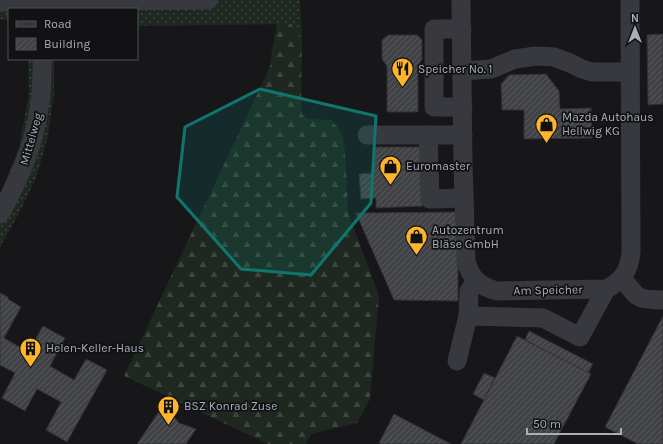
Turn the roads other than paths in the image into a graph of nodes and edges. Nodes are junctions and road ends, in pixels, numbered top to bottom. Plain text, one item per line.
1 (208, 0) edge
2 (462, 0) edge
3 (630, 0) edge
4 (0, 2) edge
5 (41, 5) edge
6 (462, 29) junction
7 (42, 60) edge
8 (462, 71) junction
9 (630, 72) junction
10 (463, 107) junction
11 (367, 134) dead end
12 (428, 135) junction
13 (463, 135) junction
14 (464, 198) junction
15 (0, 214) edge
16 (622, 278) junction
17 (476, 281) junction
18 (606, 289) junction
19 (663, 300) edge
20 (468, 316) junction
21 (457, 361) dead end

1 - 5 street
2 - 6 street
3 - 9 street
4 - 5 street
6 - 8 street
6 - 10 street
7 - 15 street, Mittelweg
8 - 9 street
8 - 10 street
9 - 16 street
10 - 13 street
11 - 12 street
12 - 13 street
12 - 14 street
13 - 14 street
14 - 17 street
16 - 18 street
16 - 19 street
17 - 18 street, Am Speicher
17 - 20 street
18 - 20 street
20 - 21 street

